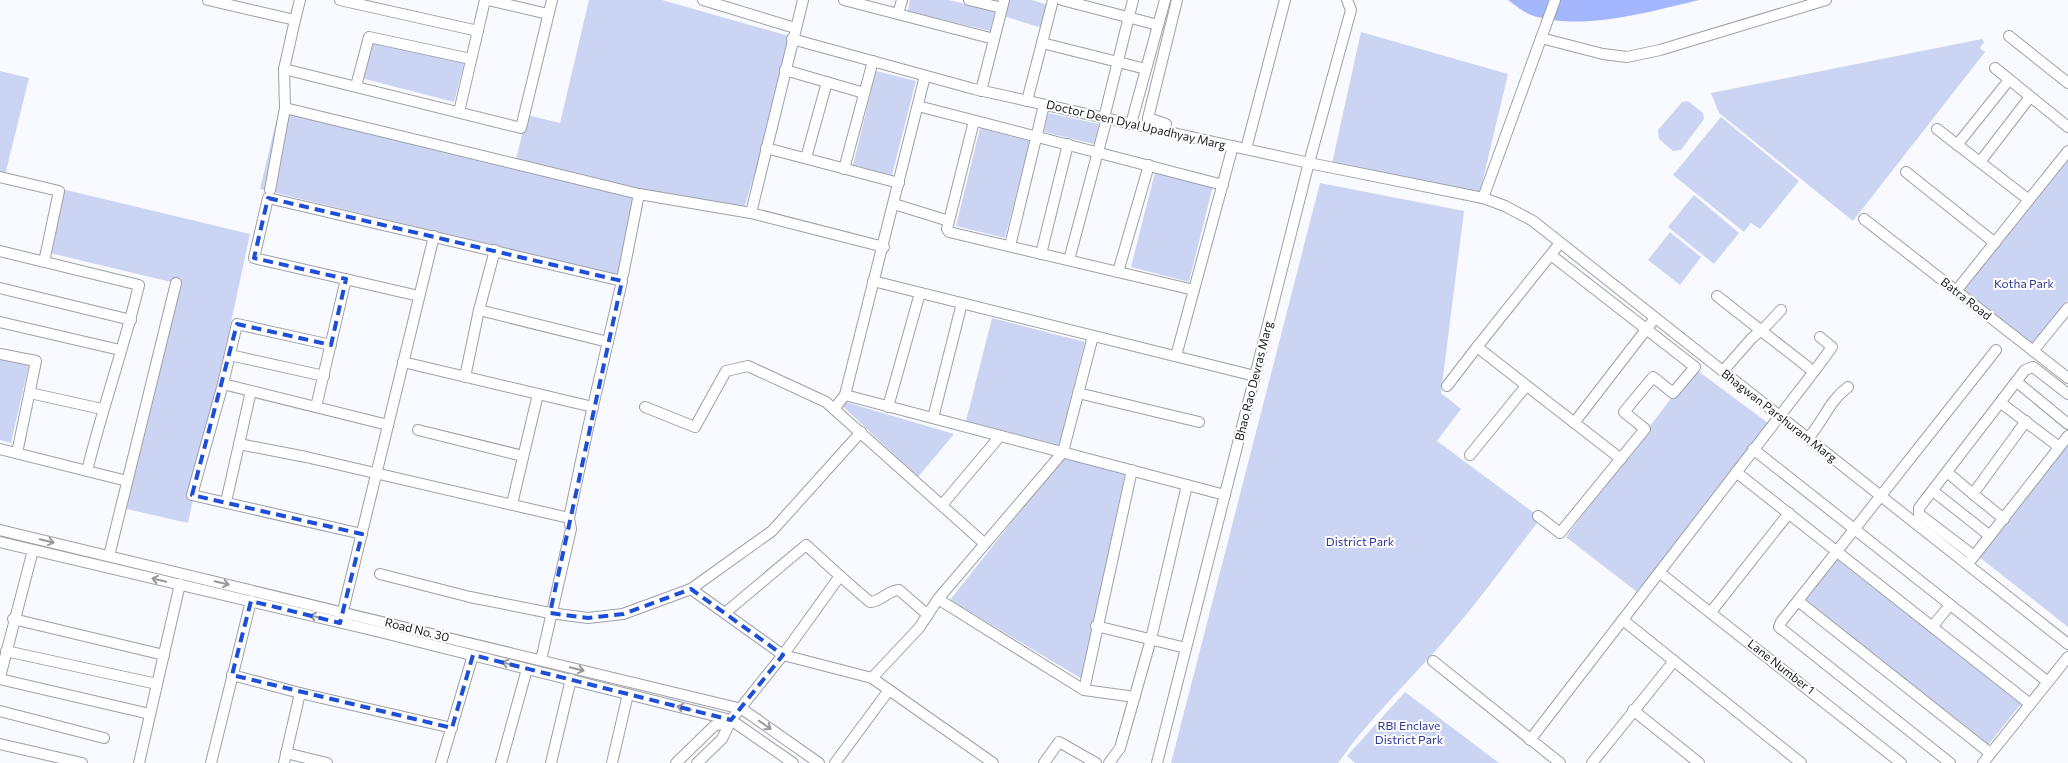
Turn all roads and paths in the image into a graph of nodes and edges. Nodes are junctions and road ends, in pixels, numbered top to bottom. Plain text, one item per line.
1 (208, 0) edge
2 (300, 0) edge
3 (340, 0) edge
4 (487, 0) edge
5 (552, 0) edge
6 (703, 0) edge
7 (803, 0) edge
8 (902, 0) edge
9 (970, 0) edge
10 (1053, 0) edge
11 (1062, 0) edge
12 (1133, 0) edge
13 (1164, 0) edge
14 (1177, 0) edge
15 (1286, 0) edge
16 (1347, 0) edge
17 (1555, 0) edge
18 (1826, 0) edge
19 (849, 1) edge
20 (1003, 4) edge
21 (548, 14) junction
22 (898, 14) junction
23 (1128, 17) junction
24 (295, 20) junction
25 (1158, 25) junction
26 (795, 28) junction
27 (478, 31) junction
28 (2009, 36) dead end
29 (1541, 38) junction
30 (792, 39) junction
31 (994, 39) junction
32 (1042, 43) junction
33 (471, 59) junction
34 (873, 61) junction
35 (1118, 62) junction
36 (1995, 68) dead end
37 (284, 69) junction
38 (784, 70) junction
39 (1146, 70) junction
40 (925, 76) junction
41 (2009, 80) junction
42 (827, 82) junction
43 (2068, 83) edge
44 (356, 86) junction
45 (982, 91) junction
46 (864, 93) junction
47 (2030, 97) junction
48 (1027, 101) junction
49 (1044, 104) junction
50 (918, 106) junction
51 (285, 108) junction
52 (459, 112) junction
53 (1105, 118) junction
54 (974, 120) junction
55 (1131, 124) junction
56 (2068, 127) edge
57 (1937, 129) dead end
58 (1036, 136) junction
59 (1068, 144) junction
60 (1957, 145) junction
61 (1233, 146) junction
62 (1247, 146) junction
63 (766, 148) junction
64 (2068, 151) edge
65 (1098, 152) junction
66 (806, 158) junction
67 (1980, 162) junction
68 (1309, 163) junction
69 (1149, 165) junction
70 (844, 168) junction
71 (1906, 172) dead end
72 (0, 177) edge
73 (899, 183) junction
74 (1223, 185) junction
75 (270, 190) dead end
76 (639, 194) junction
77 (1483, 198) junction
78 (2029, 200) junction
79 (894, 204) junction
80 (750, 213) junction
81 (1864, 219) dead end
82 (949, 221) junction
83 (434, 236) junction
84 (1560, 242) junction
85 (1995, 243) junction
86 (1010, 246) junction
87 (884, 247) junction
88 (495, 250) junction
89 (0, 251) edge
90 (1041, 254) junction
91 (1551, 254) junction
92 (1069, 260) junction
93 (44, 262) junction
94 (1118, 272) junction
95 (623, 275) dead end
96 (346, 279) junction
97 (873, 282) junction
98 (176, 283) dead end
99 (0, 288) edge
100 (1194, 290) junction
101 (1956, 291) junction
102 (920, 293) junction
103 (419, 296) junction
104 (1717, 296) dead end
105 (962, 304) junction
106 (2068, 308) edge
107 (479, 310) junction
108 (1781, 310) dead end
109 (1655, 318) junction
110 (130, 320) junction
111 (0, 322) edge
112 (1646, 330) junction
113 (1761, 330) junction
114 (1093, 336) junction
115 (1820, 337) dead end
116 (608, 342) junction
117 (331, 346) junction
118 (1477, 347) junction
119 (120, 350) junction
120 (1996, 350) dead end
121 (2033, 351) junction
122 (0, 354) edge
123 (230, 355) junction
124 (1176, 356) junction
125 (1704, 356) junction
126 (403, 362) junction
127 (1695, 367) junction
128 (1808, 368) dead end
129 (1722, 371) junction
130 (324, 376) junction
131 (465, 376) junction
132 (1255, 376) junction
133 (2068, 378) edge
134 (2017, 382) junction
135 (222, 384) junction
136 (1447, 386) dead end
137 (1526, 386) junction
138 (1848, 387) dead end
139 (251, 391) junction
140 (1078, 393) junction
141 (30, 394) junction
142 (538, 394) junction
143 (2068, 394) edge
144 (846, 395) junction
145 (2001, 403) junction
146 (888, 406) junction
147 (316, 407) junction
148 (593, 407) junction
149 (645, 407) dead end
150 (102, 409) junction
151 (834, 409) junction
152 (1779, 415) junction
153 (933, 418) junction
154 (2026, 421) junction
155 (1199, 422) dead end
156 (1574, 423) junction
157 (2068, 424) edge
158 (388, 425) junction
159 (418, 430) dead end
160 (861, 432) junction
161 (1000, 436) junction
162 (2068, 436) edge
163 (1808, 438) junction
164 (239, 444) junction
165 (2059, 448) junction
166 (0, 449) edge
167 (1753, 449) junction
168 (1062, 452) junction
169 (17, 453) junction
170 (524, 456) junction
171 (1470, 456) dead end
172 (1621, 459) junction
173 (1132, 470) junction
174 (87, 472) junction
175 (1736, 472) junction
176 (1947, 472) junction
177 (376, 473) junction
178 (127, 481) junction
179 (1187, 485) junction
180 (1933, 491) junction
181 (1973, 494) junction
182 (1225, 495) junction
183 (1880, 496) junction
184 (226, 502) junction
185 (512, 504) junction
186 (942, 505) junction
187 (1788, 513) junction
188 (1538, 516) dead end
189 (570, 518) junction
190 (2004, 519) junction
191 (1854, 529) junction
192 (0, 530) edge
193 (362, 534) junction
194 (1990, 536) junction
195 (0, 542) edge
196 (985, 544) junction
197 (33, 550) junction
198 (1837, 551) junction
199 (109, 556) junction
200 (1974, 556) junction
201 (1968, 565) junction
202 (1660, 573) junction
203 (380, 574) dead end
204 (840, 576) junction
205 (180, 584) junction
206 (691, 589) junction
207 (938, 600) junction
208 (251, 601) junction
209 (1798, 601) junction
210 (1950, 605) junction
211 (1711, 612) junction
212 (550, 613) junction
213 (725, 613) junction
214 (928, 615) junction
215 (341, 618) junction
216 (13, 619) junction
217 (1623, 620) junction
218 (1096, 626) junction
219 (1932, 626) junction
220 (1151, 639) junction
221 (2068, 644) edge
222 (1186, 648) junction
223 (6, 651) junction
224 (164, 655) junction
225 (473, 655) junction
226 (783, 655) junction
227 (2068, 657) edge
228 (541, 660) junction
229 (1433, 661) dead end
230 (1674, 661) junction
231 (527, 669) junction
232 (232, 675) junction
233 (0, 678) edge
234 (872, 678) junction
235 (571, 680) junction
236 (2048, 682) junction
237 (157, 684) junction
238 (889, 690) junction
239 (1084, 690) junction
240 (300, 693) junction
241 (628, 694) junction
242 (1134, 697) junction
243 (2030, 704) junction
244 (742, 709) junction
245 (1633, 710) junction
246 (0, 711) edge
247 (150, 714) junction
248 (731, 720) junction
249 (452, 728) junction
250 (104, 738) dead end
251 (1530, 740) junction
252 (0, 744) edge
253 (1990, 753) junction
254 (285, 758) edge
255 (82, 763) edge
256 (139, 763) edge
257 (211, 763) edge
258 (327, 763) edge
259 (441, 763) edge
260 (501, 763) edge
261 (551, 763) edge
262 (612, 763) edge
263 (676, 763) edge
264 (698, 763) edge
265 (793, 763) edge
266 (819, 763) edge
267 (835, 763) edge
268 (993, 763) edge
269 (1044, 763) edge
270 (1096, 763) edge
271 (1109, 763) edge
272 (1157, 763) edge
273 (1560, 763) edge
274 (1592, 763) edge
275 (1699, 763) edge
276 (1801, 763) edge
277 (1901, 763) edge
278 (1950, 763) edge
279 (1983, 763) edge

1 - 24 street
2 - 24 street
3 - 27 street
4 - 21 street
4 - 27 street
5 - 21 street
6 - 26 street
7 - 26 street
8 - 22 street
9 - 20 street
10 - 32 street
11 - 23 street
12 - 23 street
13 - 25 street
14 - 62 street
15 - 62 street
16 - 68 street, Bhao Rao Devras Marg
17 - 29 street
18 - 29 street
19 - 22 street
20 - 31 street
21 - 52 street
22 - 31 street
23 - 25 street
23 - 35 street
24 - 37 street
25 - 39 street
26 - 30 street
27 - 33 street
28 - 43 street
29 - 77 street
30 - 34 street, Doctor Deen Dyal Upadhyay Marg
30 - 38 street
31 - 45 street
32 - 35 street
32 - 48 street
33 - 44 street
33 - 52 street
34 - 40 street, Doctor Deen Dyal Upadhyay Marg
34 - 46 street
35 - 39 street
35 - 53 street
36 - 41 street
37 - 44 street
37 - 51 street
38 - 42 street
38 - 63 street
39 - 55 street
40 - 45 street, Doctor Deen Dyal Upadhyay Marg
40 - 50 street
41 - 47 street
41 - 60 street
42 - 46 street
42 - 66 street
44 - 52 street
45 - 48 street, Doctor Deen Dyal Upadhyay Marg
46 - 70 street
47 - 56 street
47 - 67 street
48 - 49 street, Doctor Deen Dyal Upadhyay Marg
49 - 53 street, Doctor Deen Dyal Upadhyay Marg
49 - 58 street
50 - 54 street
50 - 73 street
51 - 75 street
51 - 76 street
53 - 55 street, Doctor Deen Dyal Upadhyay Marg
53 - 65 street
54 - 58 street
54 - 82 street
55 - 61 street, Doctor Deen Dyal Upadhyay Marg
57 - 60 street
58 - 59 street
58 - 86 street
59 - 65 street
59 - 90 street
60 - 67 street
61 - 62 street, Doctor Deen Dyal Upadhyay Marg
61 - 74 street
62 - 68 street, Doctor Deen Dyal Upadhyay Marg
63 - 66 street
63 - 80 street
64 - 78 street
65 - 69 street
65 - 92 street
66 - 70 street
67 - 78 street
68 - 77 street, Doctor Deen Dyal Upadhyay Marg
68 - 132 street, Bhao Rao Devras Marg
69 - 74 street
69 - 94 street
70 - 73 street
71 - 85 street
72 - 93 street
73 - 79 street
74 - 100 street
76 - 80 street
76 - 95 street
77 - 84 street, Bhagwan Parshuram Marg
78 - 85 street
79 - 82 street
79 - 87 street
80 - 87 street
81 - 101 street, Batra Road
82 - 86 street
83 - 88 street
83 - 96 street
83 - 103 street
84 - 91 street
84 - 109 street, Bhagwan Parshuram Marg
85 - 101 street
86 - 90 street
87 - 97 street
88 - 107 street
88 - 116 street
89 - 93 street
90 - 92 street
91 - 112 street
91 - 118 street
92 - 94 street
93 - 110 street
94 - 100 street
96 - 103 street
96 - 117 street
97 - 102 street
97 - 144 street
98 - 178 street
99 - 110 street
100 - 124 street
101 - 121 street, Batra Road
102 - 105 street
102 - 146 street
103 - 126 street
104 - 113 street
105 - 114 street
105 - 153 street
106 - 121 street
107 - 116 street
107 - 131 street
108 - 113 street
109 - 112 street
109 - 125 street, Bhagwan Parshuram Marg
110 - 119 street
111 - 119 street
112 - 127 street
112 - 156 street
113 - 128 street
113 - 129 street
114 - 124 street
114 - 140 street
115 - 152 street
116 - 148 street
117 - 123 street
117 - 130 street
118 - 136 street
118 - 137 street
119 - 150 street
120 - 183 street
121 - 133 street, Batra Road
122 - 141 street
123 - 130 street
123 - 135 street
124 - 132 street
125 - 127 street
125 - 129 street, Bhagwan Parshuram Marg
126 - 131 street
126 - 158 street
127 - 172 street
129 - 152 street, Bhagwan Parshuram Marg
130 - 147 street
131 - 142 street
132 - 182 street, Bhao Rao Devras Marg
134 - 143 street
134 - 145 street
134 - 157 street
135 - 139 street
135 - 184 street
137 - 156 street
137 - 171 street
138 - 163 street
139 - 147 street
139 - 164 street
140 - 155 street
140 - 168 street
141 - 150 street
141 - 169 street
142 - 148 street
142 - 170 street
144 - 146 street
144 - 151 street
145 - 154 street
145 - 176 street
146 - 153 street
147 - 158 street
148 - 189 street
149 - 151 street
150 - 174 street
151 - 160 street
152 - 163 street, Bhagwan Parshuram Marg
152 - 167 street
153 - 161 street
154 - 165 street
154 - 181 street
156 - 172 street
158 - 177 street
159 - 170 street
160 - 186 street
160 - 206 street
161 - 168 street
161 - 186 street
162 - 165 street
163 - 183 street, Bhagwan Parshuram Marg
164 - 177 street
164 - 184 street
165 - 190 street
166 - 169 street
167 - 175 street
167 - 191 street
168 - 173 street
168 - 196 street
169 - 174 street
170 - 185 street
172 - 188 street
173 - 179 street
173 - 218 street
174 - 178 street
175 - 187 street
175 - 202 street
176 - 180 street
176 - 181 street
177 - 185 street
177 - 193 street
178 - 199 street
179 - 182 street
179 - 220 street
180 - 194 street
180 - 200 street
181 - 190 street
182 - 222 street, Bhao Rao Devras Marg
183 - 191 street
183 - 201 street, Bhagwan Parshuram Marg
184 - 193 street
185 - 189 street
186 - 196 street
187 - 198 street
187 - 211 street
189 - 212 street
190 - 194 street
191 - 198 street
191 - 210 street
192 -> 199 street, Road No. 30
193 - 215 street
194 - 200 street
195 - 197 street, Road No. 30
196 - 207 street
205 -> 197 street, Road No. 30
197 - 216 street
198 - 209 street
198 - 219 street
199 -> 215 street, Road No. 30
200 - 201 street
201 - 221 street, Bhagwan Parshuram Marg
202 - 211 street, Lane Number 1
202 - 217 street
203 - 212 street
204 - 213 street
204 - 214 street
204 - 226 street
205 - 208 street, Road No. 30
205 - 224 street
206 - 212 street
206 - 213 street
207 - 214 street
207 - 239 street
215 -> 208 street, Road No. 30
208 - 232 street
209 - 253 street
209 - 278 street
210 - 219 street
210 - 236 street
211 - 277 street, Lane Number 1
212 - 228 street
213 - 226 street
214 - 234 street
215 - 225 street, Road No. 30
215 - 228 street, Road No. 30
216 - 223 street
216 - 224 street
217 - 230 street
217 - 251 street
218 - 220 street
218 - 239 street
219 - 243 street
220 - 222 street
220 - 242 street
222 - 272 street, Bhao Rao Devras Marg
223 - 233 street
223 - 237 street
224 - 237 street
231 -> 225 street, Road No. 30
225 - 249 street
226 - 234 street
226 - 244 street
227 - 236 street
228 -> 244 street, Road No. 30
229 - 251 street
230 - 245 street
230 - 276 street
231 - 235 street, Road No. 30
231 - 260 street
232 - 240 street
232 - 257 street
233 - 247 street
234 - 238 street
235 - 241 street, Road No. 30
235 - 261 street
236 - 243 street
237 - 247 street
238 - 267 street
238 - 268 street
239 - 242 street
240 - 249 street
240 - 254 street
248 -> 241 street, Road No. 30
241 - 262 street
242 - 271 street
243 - 253 street
244 - 248 street
244 -> 266 street, Road No. 30
245 - 274 street
245 - 275 street
246 - 250 street
247 - 256 street
248 - 263 street
248 - 264 street
248 - 265 street, Road No. 30
249 - 259 street
251 - 273 street
252 - 255 street
253 - 279 street
254 - 258 street
269 - 270 street

